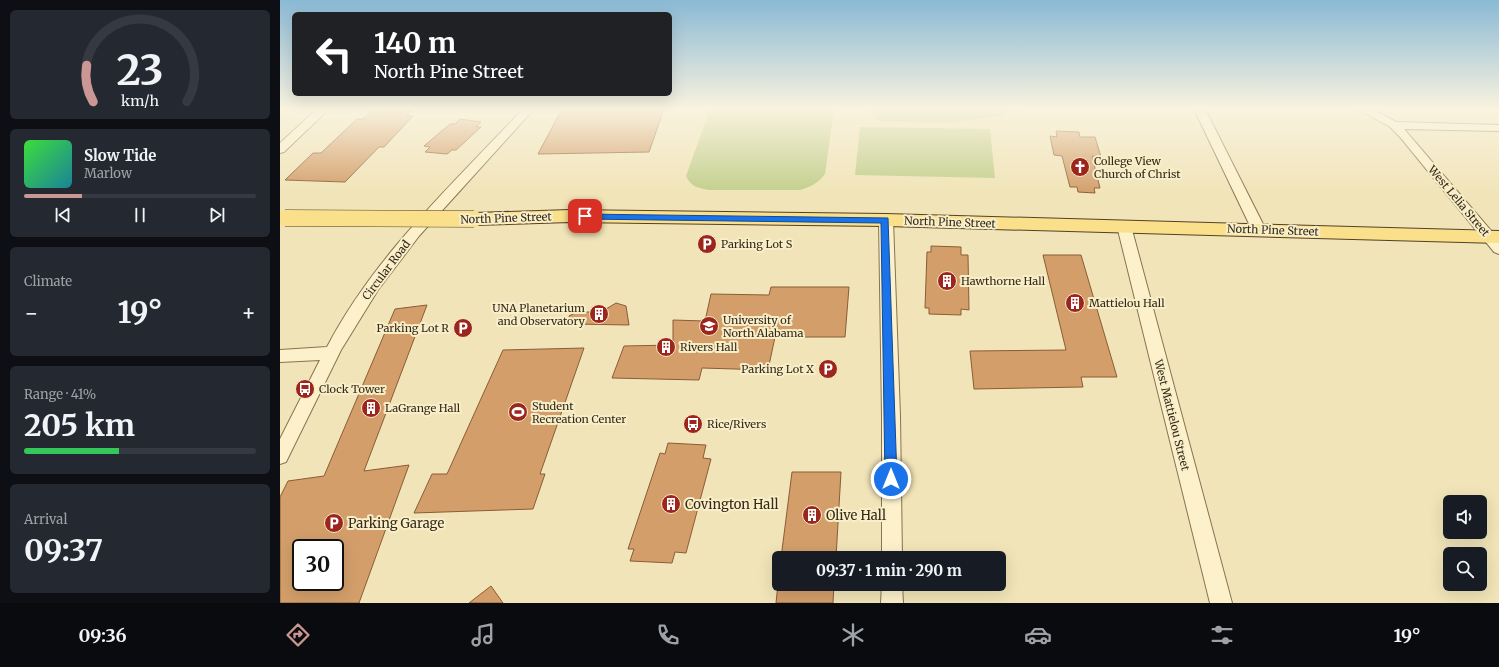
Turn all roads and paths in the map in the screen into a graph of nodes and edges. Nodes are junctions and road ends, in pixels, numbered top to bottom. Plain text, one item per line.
1 (293, 137) edge
2 (502, 137) edge
3 (1214, 137) edge
4 (1406, 137) edge
5 (280, 149) edge
6 (282, 218) edge
7 (886, 220) junction
8 (1124, 226) junction
9 (1259, 230) junction
10 (1495, 241) edge
11 (332, 353) junction
12 (280, 356) edge
13 (280, 456) edge
14 (892, 551) edge
15 (892, 591) edge
16 (892, 603) edge
17 (1221, 603) edge

1 - 5 street
2 - 11 street, Circular Road
3 - 9 street
4 - 10 street, West Lelia Street
6 - 7 main road, North Pine Street, bridge
7 - 8 main road, North Pine Street
7 - 14 street
8 - 9 main road, North Pine Street
8 - 17 street, West Mattielou Street
9 - 10 main road, North Pine Street
11 - 12 street
11 - 13 street, Circular Road
15 - 16 street

